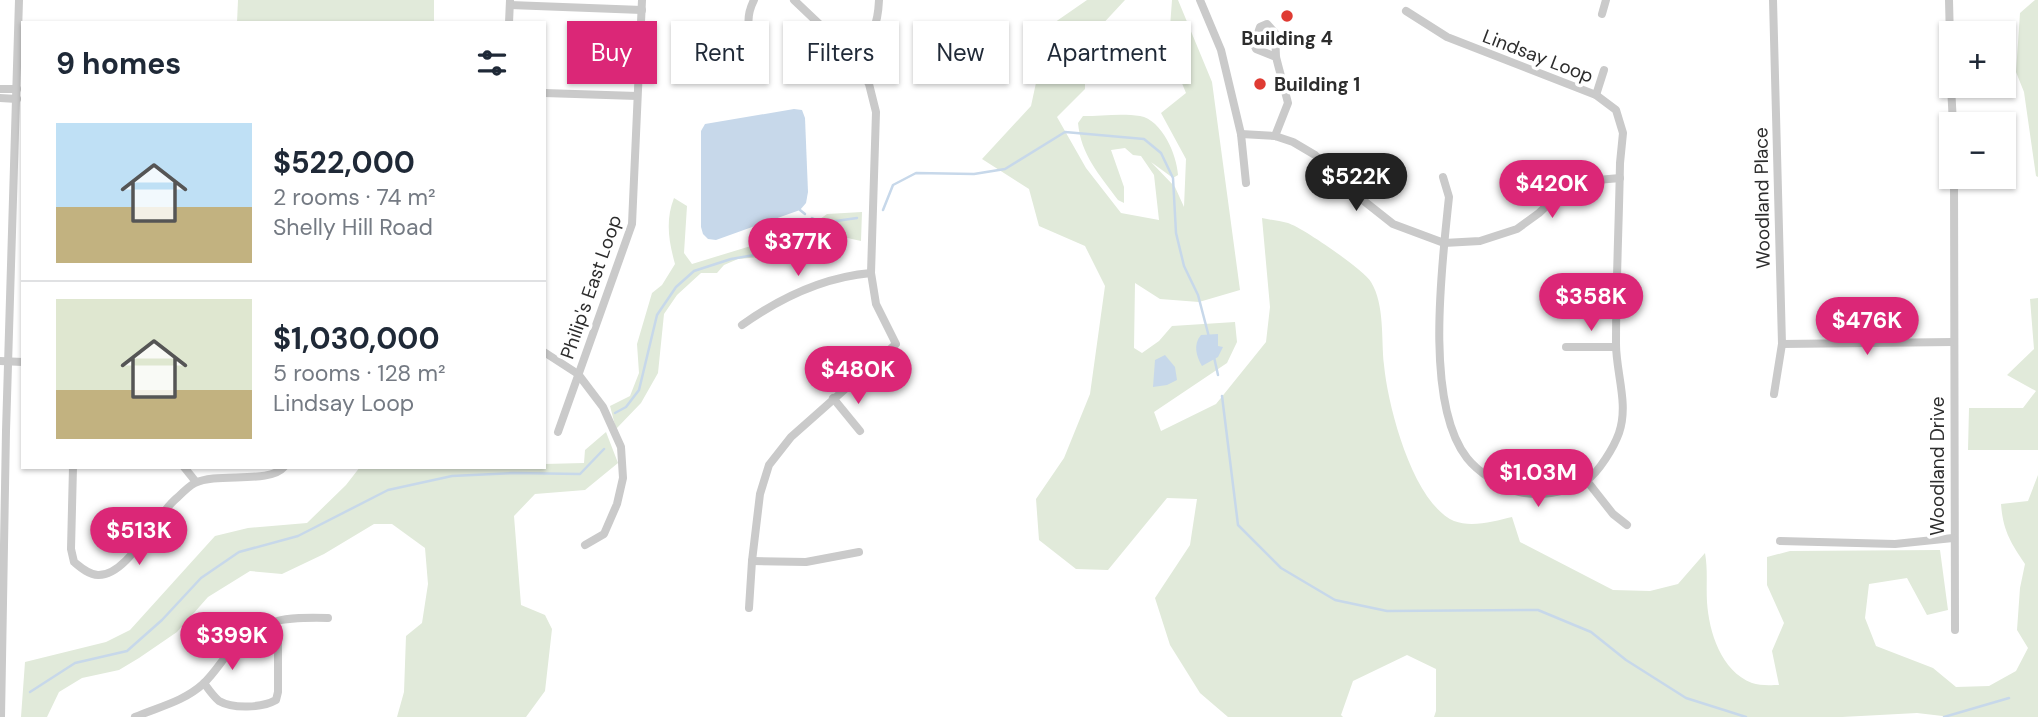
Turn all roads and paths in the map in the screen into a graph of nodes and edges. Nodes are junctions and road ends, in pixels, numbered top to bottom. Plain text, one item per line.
1 (19, 0) edge
2 (642, 0) edge
3 (754, 0) edge
4 (794, 0) edge
5 (879, 0) edge
6 (1200, 0) edge
7 (1606, 0) edge
8 (1773, 0) edge
9 (1949, 0) edge
10 (510, 2) edge
11 (642, 10) junction
12 (1406, 11) dead end
13 (1602, 14) dead end
14 (509, 21) edge
15 (747, 21) edge
16 (816, 21) edge
17 (876, 21) edge
18 (1950, 21) edge
19 (1276, 57) dead end
20 (1604, 70) dead end
21 (869, 84) edge
22 (0, 89) edge
23 (546, 93) edge
24 (17, 94) junction
25 (1596, 95) junction
26 (636, 96) junction
27 (0, 98) edge
28 (1241, 134) junction
29 (1275, 136) junction
30 (1443, 177) dead end
31 (1620, 178) junction
32 (1246, 183) dead end
33 (1954, 189) edge
34 (1444, 243) junction
35 (872, 272) junction
36 (742, 326) dead end
37 (1953, 342) junction
38 (1782, 344) junction
39 (1566, 347) dead end
40 (1616, 347) junction
41 (546, 353) edge
42 (5, 361) edge
43 (578, 374) junction
44 (1774, 394) dead end
45 (833, 398) junction
46 (860, 431) dead end
47 (558, 432) dead end
48 (72, 469) edge
49 (185, 469) edge
50 (282, 469) edge
51 (1587, 481) junction
52 (195, 482) junction
53 (1627, 525) dead end
54 (1953, 538) junction
55 (1780, 541) dead end
56 (585, 545) dead end
57 (859, 552) dead end
58 (752, 561) junction
59 (749, 608) dead end
60 (328, 618) dead end
61 (273, 622) junction
62 (1955, 630) dead end
63 (204, 683) junction
64 (1, 717) edge
65 (135, 717) edge

1 - 24 street
2 - 11 street, Philip's East Loop
3 - 15 street
4 - 16 street
5 - 17 street
6 - 28 street
7 - 13 street
8 - 38 street, Woodland Place
9 - 18 street
10 - 11 street
10 - 14 street
11 - 26 street, Philip's East Loop
12 - 25 street, Lindsay Loop
19 - 29 street
20 - 25 street
21 - 35 street
22 - 24 street
23 - 26 street
24 - 27 street
24 - 42 street
25 - 31 street, Lindsay Loop
26 - 43 street, Philip's East Loop
28 - 29 street
28 - 32 street
29 - 34 street
30 - 34 street
31 - 34 street
31 - 40 street, Lindsay Loop
33 - 37 street, Woodland Drive
34 - 51 street
35 - 36 street
35 - 45 street
37 - 38 street
37 - 54 street, Woodland Drive
38 - 44 street, Woodland Place
39 - 40 street
40 - 51 street, Lindsay Loop
41 - 43 street
42 - 64 street
43 - 47 street, Philip's East Loop
43 - 56 street
45 - 46 street
45 - 58 street
48 - 52 street
49 - 52 street
50 - 52 street
51 - 53 street
54 - 55 street
54 - 62 street, Woodland Drive
57 - 58 street
58 - 59 street
60 - 61 street
61 - 63 street
61 - 63 street
63 - 65 street

